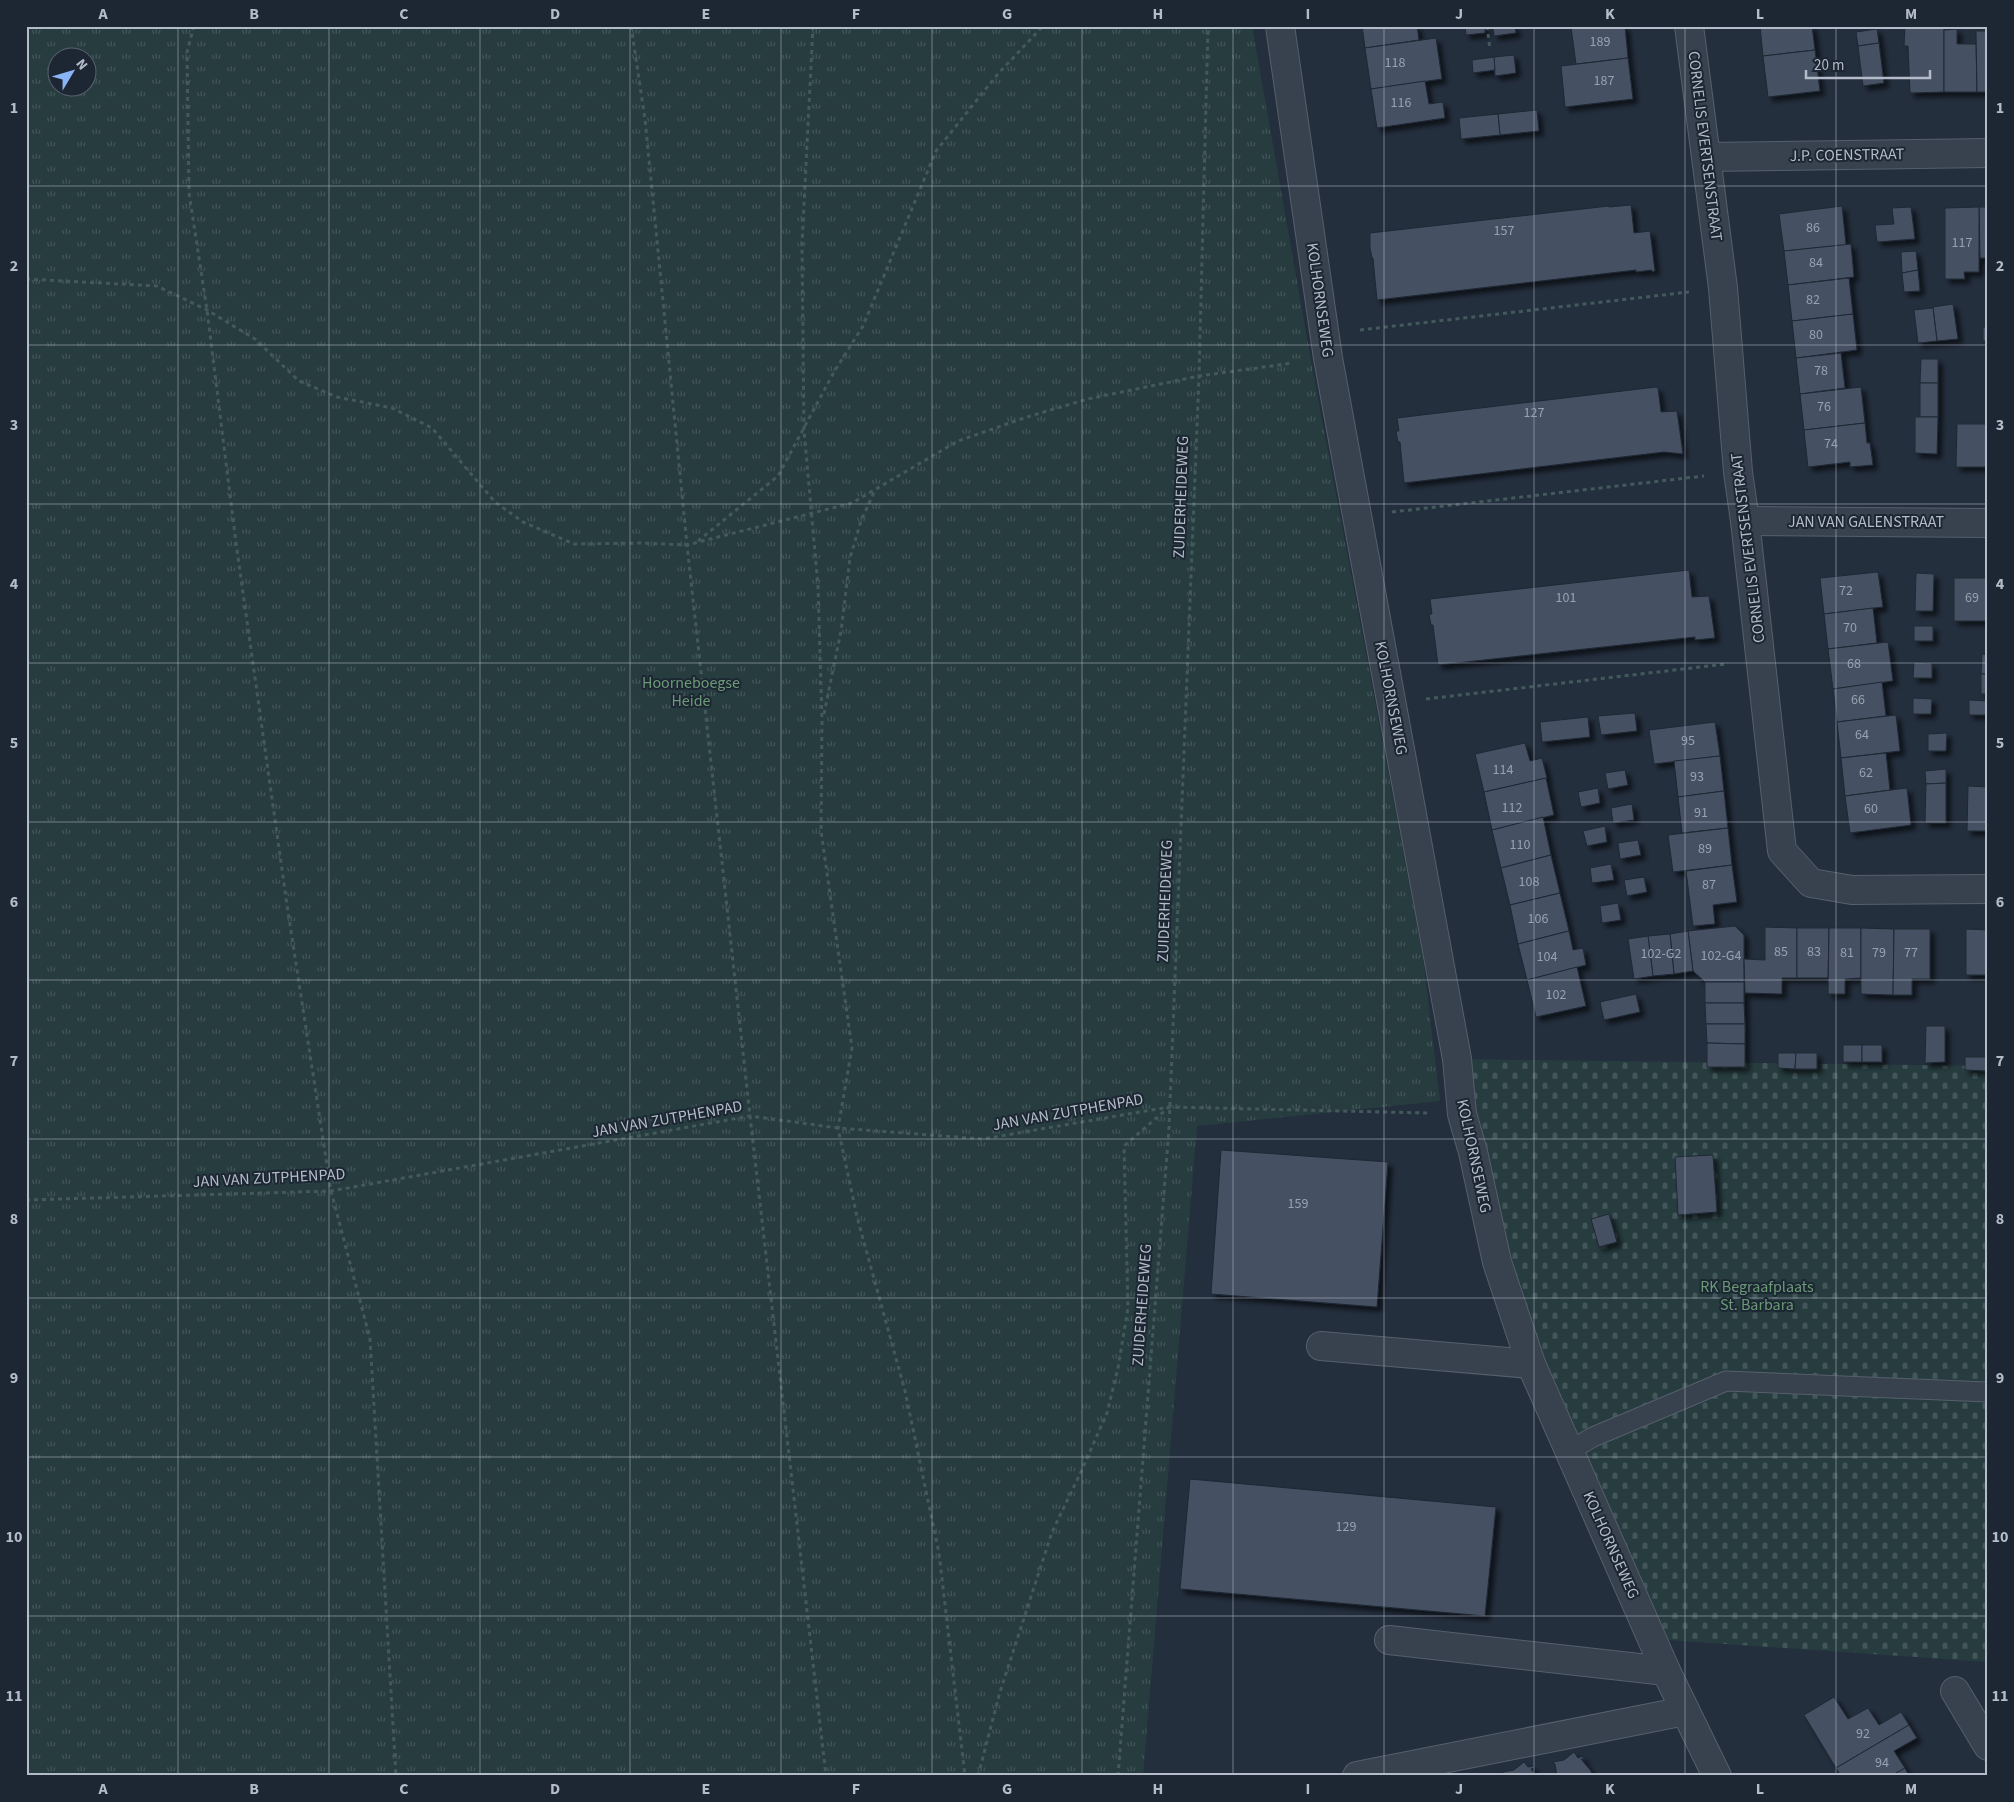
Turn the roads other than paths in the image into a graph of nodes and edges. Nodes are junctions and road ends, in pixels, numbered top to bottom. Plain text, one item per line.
1 (1280, 26) edge
2 (1690, 26) edge
3 (1988, 153) edge
4 (1707, 157) junction
5 (1745, 521) junction
6 (1988, 523) edge
7 (1988, 889) edge
8 (1321, 1346) dead end
9 (1531, 1364) junction
10 (1988, 1392) edge
11 (1569, 1450) junction
12 (1389, 1640) dead end
13 (1666, 1671) junction
14 (1955, 1691) dead end
15 (1685, 1711) junction
16 (1988, 1746) edge
17 (1357, 1776) edge
18 (1717, 1776) edge

1 - 9 street, KOLHORNSEWEG
2 - 4 street, CORNELIS EVERTSENSTRAAT
3 - 4 street, J.P. COENSTRAAT
4 - 5 street, CORNELIS EVERTSENSTRAAT
5 - 6 street, JAN VAN GALENSTRAAT
5 - 7 street, CORNELIS EVERTSENSTRAAT
8 - 9 street
9 - 11 street, KOLHORNSEWEG
10 - 11 lane
11 - 13 street, KOLHORNSEWEG
12 - 13 street
13 - 15 street, KOLHORNSEWEG
14 - 16 street
15 - 17 street
15 - 18 street, KOLHORNSEWEG

